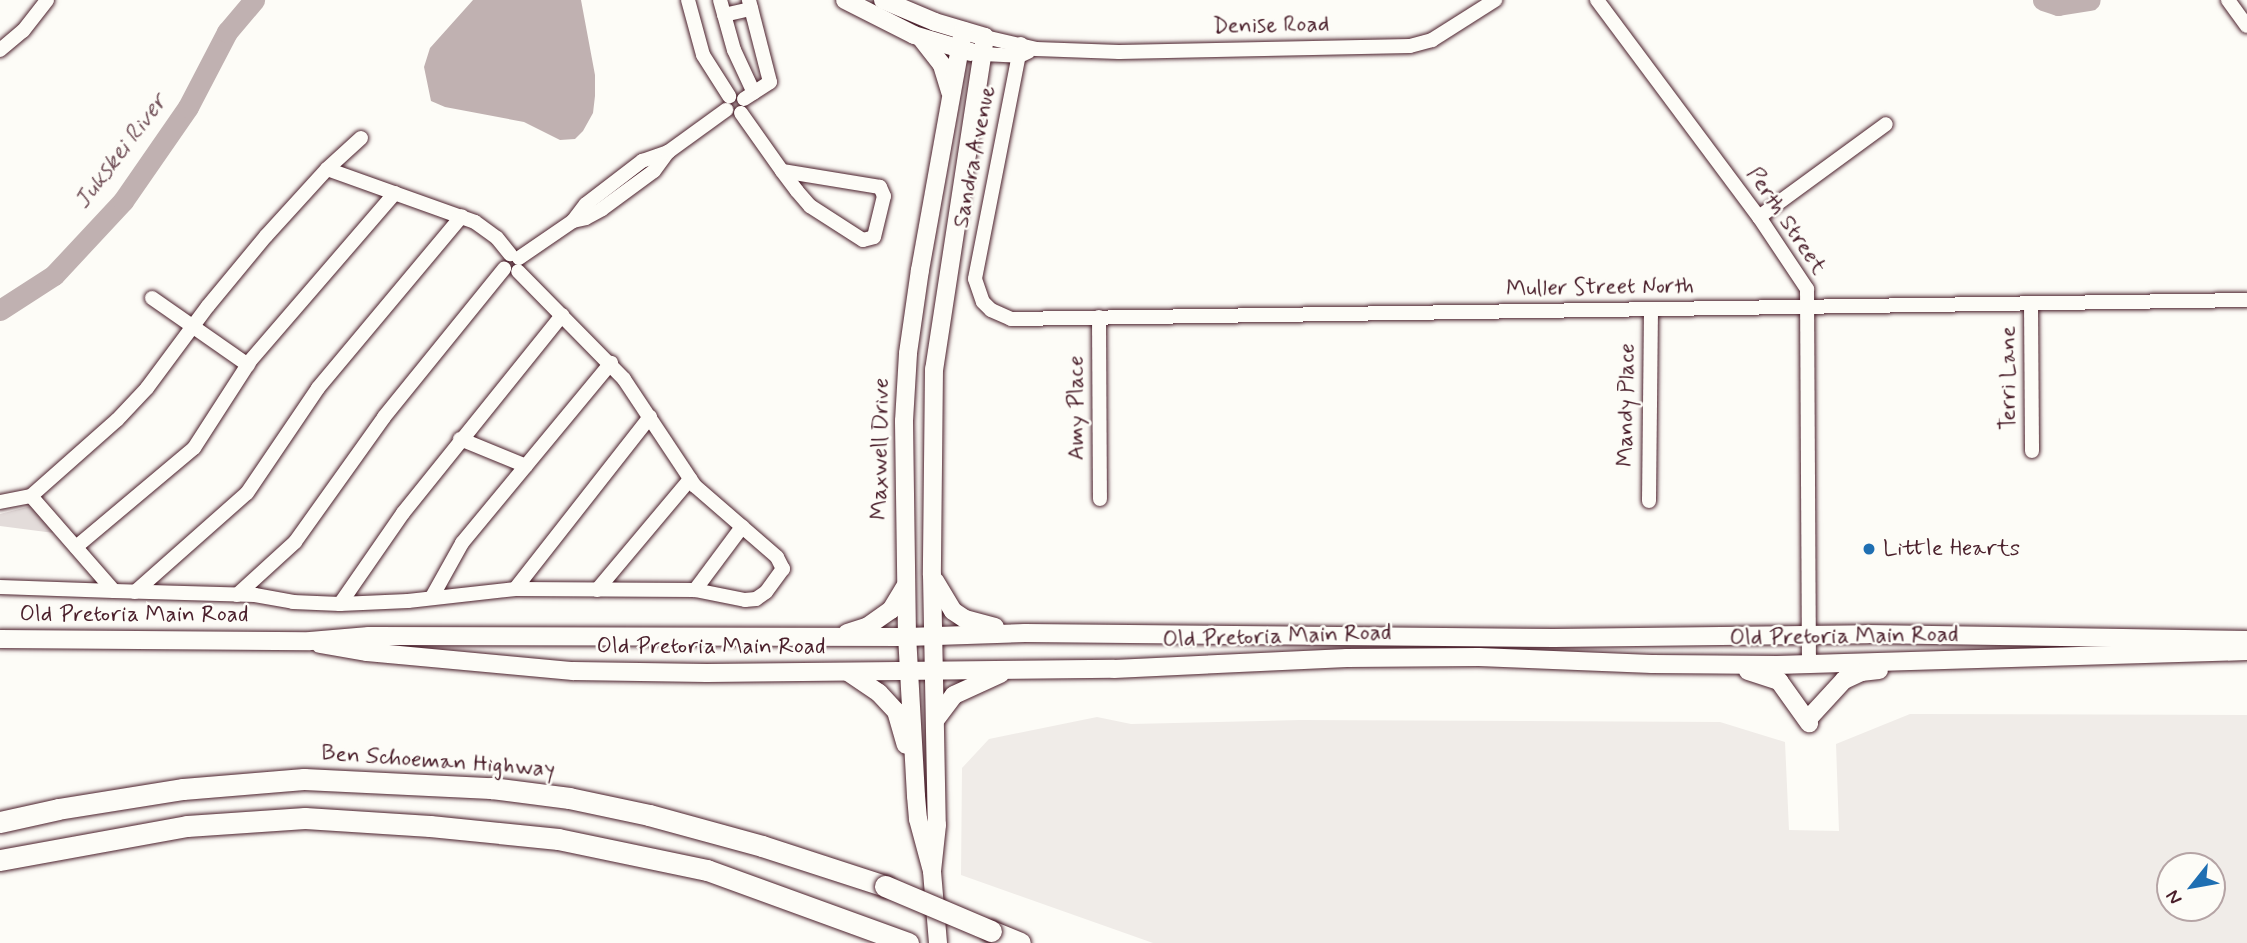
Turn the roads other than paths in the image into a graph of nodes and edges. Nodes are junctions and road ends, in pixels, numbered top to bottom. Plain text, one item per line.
1 (47, 0) edge
2 (688, 0) edge
3 (845, 0) edge
4 (883, 0) edge
5 (1495, 0) edge
6 (1597, 0) edge
7 (2228, 0) edge
8 (750, 5) edge
9 (722, 7) edge
10 (2247, 26) edge
11 (963, 31) junction
12 (921, 37) junction
13 (984, 45) junction
14 (0, 50) edge
15 (959, 50) junction
16 (1020, 50) junction
17 (952, 99) junction
18 (739, 102) junction
19 (1886, 124) dead end
20 (361, 138) dead end
21 (327, 169) junction
22 (782, 171) junction
23 (396, 192) junction
24 (463, 216) junction
25 (1759, 217) junction
26 (513, 263) junction
27 (975, 279) joint
28 (152, 298) dead end
29 (2247, 300) edge
30 (2031, 304) junction
31 (1808, 306) junction
32 (1651, 310) junction
33 (562, 316) junction
34 (1099, 317) junction
35 (193, 326) junction
36 (611, 363) junction
37 (248, 365) junction
38 (650, 417) junction
39 (460, 439) junction
40 (2032, 452) dead end
41 (526, 466) junction
42 (690, 479) junction
43 (31, 496) junction
44 (1100, 499) dead end
45 (1649, 500) dead end
46 (0, 502) edge
47 (742, 527) junction
48 (76, 547) junction
49 (932, 575) junction
50 (906, 584) junction
51 (0, 586) edge
52 (516, 589) junction
53 (597, 590) junction
54 (695, 590) junction
55 (114, 591) junction
56 (135, 592) junction
57 (237, 595) junction
58 (432, 597) junction
59 (340, 604) junction
60 (1025, 633) junction
61 (934, 634) junction
62 (1809, 635) junction
63 (838, 637) junction
64 (907, 637) junction
65 (0, 639) edge
66 (2247, 640) edge
67 (310, 641) junction
68 (2247, 651) edge
69 (1951, 660) junction
70 (1809, 663) junction
71 (1672, 664) junction
72 (936, 670) junction
73 (1013, 670) junction
74 (848, 671) junction
75 (910, 671) junction
76 (936, 719) junction
77 (916, 786) junction
78 (0, 822) edge
79 (0, 860) edge
80 (932, 871) junction
81 (908, 943) edge
82 (938, 943) edge
83 (1020, 943) edge

1 - 14 street
2 - 18 street
3 - 12 main road
4 - 11 main road
5 - 16 street, Denise Road
6 - 25 street, Perth Street
7 - 10 street
8 - 9 street
8 - 18 street
9 - 18 street
11 - 13 main road
11 - 15 main road, Maxwell Drive
12 - 15 main road
12 - 17 main road
13 - 15 main road
13 - 16 street
13 - 49 main road, Maxwell Drive
15 - 17 main road, Maxwell Drive
16 - 27 street, Sandra Avenue
17 - 50 main road, Maxwell Drive
18 - 22 street
18 - 26 street
19 - 25 street
20 - 21 street
21 - 23 street
21 - 35 street
22 - 22 street
23 - 24 street
23 - 37 street
24 - 26 street
24 - 56 street
25 - 31 street, Perth Street
26 - 33 street
26 - 57 street
27 - 34 street, Muller Street North
28 - 35 street
29 - 30 street, Muller Street North
30 - 31 street, Muller Street North
30 - 40 street, Terri Lane
31 - 32 street, Muller Street North
31 - 62 street, Perth Street
32 - 34 street, Muller Street North
32 - 45 street, Mandy Place
33 - 36 street
33 - 39 street
34 - 44 street, Amy Place
35 - 37 street
35 - 43 street
36 - 38 street
36 - 41 street
37 - 48 street
38 - 42 street
38 - 52 street
39 - 41 street
39 - 59 street
41 - 58 street
42 - 47 street
42 - 53 street
43 - 46 street
43 - 48 street
47 - 54 street
47 - 54 street
48 - 55 street
49 - 60 main road
49 - 61 main road, Maxwell Drive
50 - 63 main road
50 - 64 main road, Maxwell Drive
51 - 55 street
52 - 53 street
52 - 58 street
53 - 54 street
55 - 56 street
56 - 57 street
57 - 59 street
58 - 59 street
60 - 61 main road, Old Pretoria Main Road
60 - 62 main road, Old Pretoria Main Road
61 - 64 main road, Old Pretoria Main Road
61 - 72 main road, Maxwell Drive
62 - 66 main road, Old Pretoria Main Road
62 - 70 street, Perth Street
63 - 64 main road, Old Pretoria Main Road
63 - 67 main road, Old Pretoria Main Road
64 - 75 main road, Maxwell Drive
65 - 67 main road, Old Pretoria Main Road
67 - 74 main road, Old Pretoria Main Road
68 - 69 main road, Old Pretoria Main Road
69 - 70 main road, Old Pretoria Main Road
69 - 71 main road
70 - 71 main road, Old Pretoria Main Road
71 - 73 main road, Old Pretoria Main Road
72 - 73 main road, Old Pretoria Main Road
72 - 75 main road, Old Pretoria Main Road
72 - 76 main road, Maxwell Drive
73 - 76 main road
74 - 75 main road, Old Pretoria Main Road
74 - 77 main road
75 - 77 main road, Maxwell Drive
76 - 80 main road, Maxwell Drive
77 - 80 main road, Maxwell Drive
78 - 83 highway, Ben Schoeman Highway, bridge
79 - 81 highway
80 - 82 main road, Maxwell Drive

